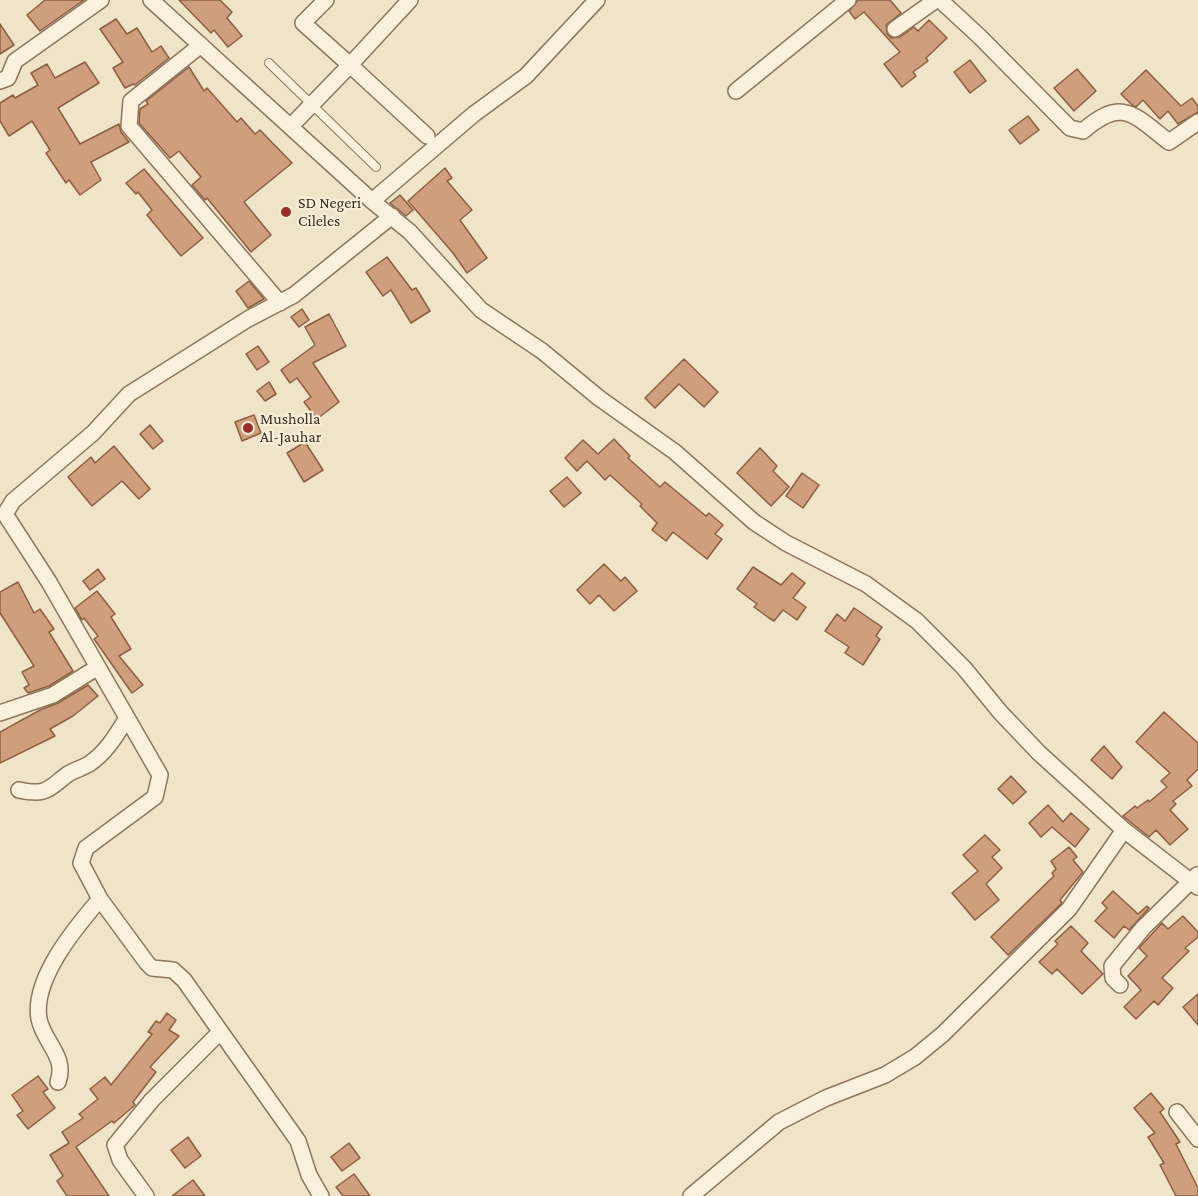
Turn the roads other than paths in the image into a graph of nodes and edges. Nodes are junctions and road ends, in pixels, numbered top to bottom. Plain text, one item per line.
1 (101, 0) edge
2 (151, 0) edge
3 (326, 0) edge
4 (410, 0) edge
5 (597, 0) edge
6 (848, 0) edge
7 (938, 0) edge
8 (895, 29) dead end
9 (201, 45) junction
10 (269, 63) dead end
11 (350, 65) junction
12 (0, 81) edge
13 (736, 90) dead end
14 (311, 106) junction
15 (1198, 122) edge
16 (291, 126) junction
17 (426, 136) dead end
18 (376, 167) dead end
19 (372, 201) junction
20 (392, 216) junction
21 (280, 303) junction
22 (3, 509) edge
23 (98, 667) junction
24 (0, 713) edge
25 (127, 718) junction
26 (19, 790) dead end
27 (1124, 830) junction
28 (1196, 881) edge
29 (100, 898) junction
30 (1120, 985) dead end
31 (219, 1032) junction
32 (58, 1082) dead end
33 (1177, 1112) dead end
34 (1198, 1139) edge
35 (146, 1196) edge
36 (321, 1196) edge
37 (691, 1196) edge

1 - 12 street
2 - 9 street
3 - 11 street
4 - 11 street
5 - 19 street
6 - 13 street
7 - 8 street
7 - 15 street
9 - 16 street
9 - 21 street
10 - 14 lane
11 - 14 street
11 - 17 street
14 - 16 street
14 - 18 lane
16 - 19 street
19 - 20 street
20 - 21 street
20 - 27 street
21 - 22 street
22 - 23 street
23 - 24 street
23 - 25 street
25 - 26 street
25 - 29 street
27 - 28 street
27 - 37 street
28 - 30 street
29 - 31 street
29 - 32 street
31 - 35 street
31 - 36 street
33 - 34 street

